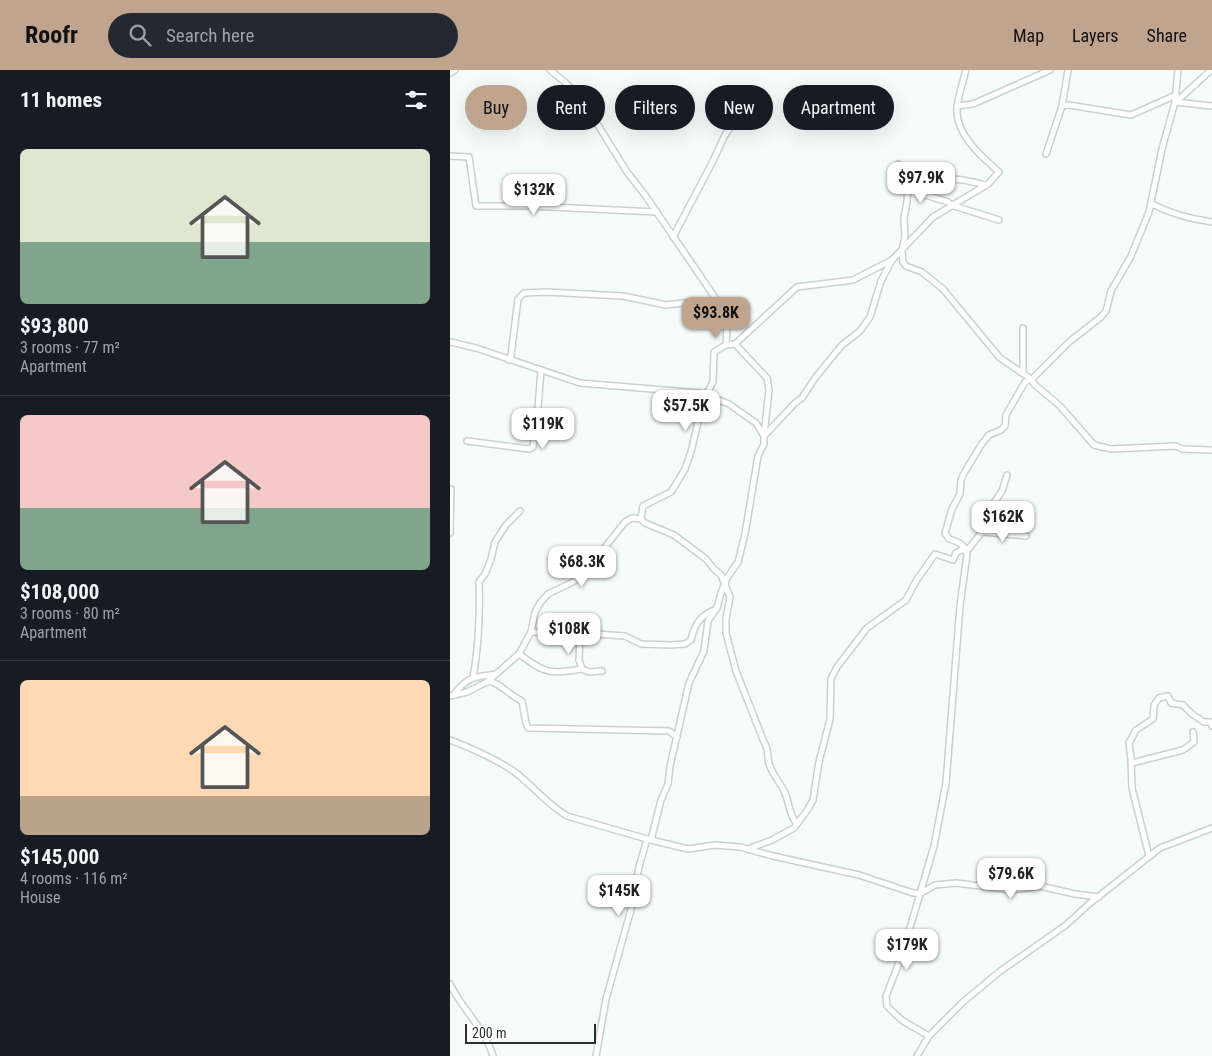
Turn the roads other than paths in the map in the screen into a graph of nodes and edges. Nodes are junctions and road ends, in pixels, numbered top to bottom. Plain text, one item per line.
1 (455, 70) edge
2 (550, 70) edge
3 (966, 70) edge
4 (1050, 70) edge
5 (1068, 70) edge
6 (1178, 70) edge
7 (1211, 70) edge
8 (450, 72) edge
9 (1176, 94) junction
10 (1175, 102) junction
11 (957, 106) junction
12 (1062, 106) junction
13 (1212, 106) edge
14 (728, 130) edge
15 (1046, 154) dead end
16 (450, 156) edge
17 (898, 164) dead end
18 (908, 184) junction
19 (986, 185) junction
20 (922, 194) junction
21 (1152, 204) junction
22 (951, 205) junction
23 (657, 212) junction
24 (999, 220) dead end
25 (1212, 222) edge
26 (673, 237) junction
27 (902, 251) junction
28 (892, 260) junction
29 (718, 302) junction
30 (1024, 328) dead end
31 (450, 342) edge
32 (736, 344) junction
33 (726, 345) junction
34 (509, 360) junction
35 (541, 370) junction
36 (1023, 374) junction
37 (1031, 379) junction
38 (706, 395) junction
39 (764, 436) junction
40 (467, 441) dead end
41 (1212, 450) edge
42 (1006, 475) dead end
43 (451, 488) edge
44 (520, 511) dead end
45 (641, 519) junction
46 (982, 532) junction
47 (450, 533) edge
48 (1026, 536) dead end
49 (966, 550) junction
50 (725, 584) junction
51 (717, 608) junction
52 (531, 632) junction
53 (580, 633) junction
54 (519, 654) junction
55 (582, 669) junction
56 (602, 671) dead end
57 (496, 674) junction
58 (473, 678) junction
59 (489, 681) junction
60 (452, 695) edge
61 (1212, 726) edge
62 (1193, 732) dead end
63 (677, 736) junction
64 (450, 740) edge
65 (1132, 763) junction
66 (798, 824) junction
67 (1212, 828) edge
68 (649, 840) junction
69 (748, 849) junction
70 (1149, 856) junction
71 (921, 893) junction
72 (1098, 897) junction
73 (450, 984) edge
74 (929, 1036) junction
75 (493, 1056) edge
76 (596, 1056) edge
77 (917, 1056) edge

1 - 8 street
2 - 23 street
3 - 11 street
4 - 11 street
5 - 12 street
6 - 9 street
7 - 10 street
9 - 10 street
9 - 12 street
10 - 13 street
10 - 21 street
11 - 19 street
12 - 15 street
14 - 26 street
16 - 23 street
17 - 18 street
18 - 20 street
18 - 27 street
19 - 20 street
19 - 22 street
20 - 22 street
21 - 25 street
21 - 37 street
22 - 24 street
22 - 27 street
23 - 26 street
26 - 29 street
27 - 28 street
27 - 36 street
28 - 32 street
28 - 39 street
29 - 33 street
29 - 34 street
30 - 36 street
31 - 34 street
32 - 33 street
32 - 39 street
33 - 38 street
34 - 35 street
35 - 38 street
35 - 40 street
36 - 37 street
37 - 41 street
37 - 49 street
38 - 39 street
38 - 45 street
39 - 50 street
42 - 46 street
43 - 47 street
44 - 58 street
45 - 50 street
45 - 52 street
46 - 48 street
46 - 49 street
49 - 66 street
49 - 71 street
50 - 51 street
50 - 66 street
51 - 53 street
51 - 63 street
52 - 53 street
52 - 54 street
53 - 55 street
54 - 55 street
54 - 57 street
55 - 56 street
57 - 58 street
57 - 59 street
58 - 60 street
59 - 60 street
59 - 63 street
61 - 65 street
62 - 65 street
63 - 68 street
64 - 68 street
65 - 70 street
66 - 69 street
67 - 70 street
68 - 69 street
68 - 76 street
69 - 71 street
70 - 72 street
71 - 72 street
71 - 74 street
72 - 74 street
73 - 75 street
74 - 77 street

